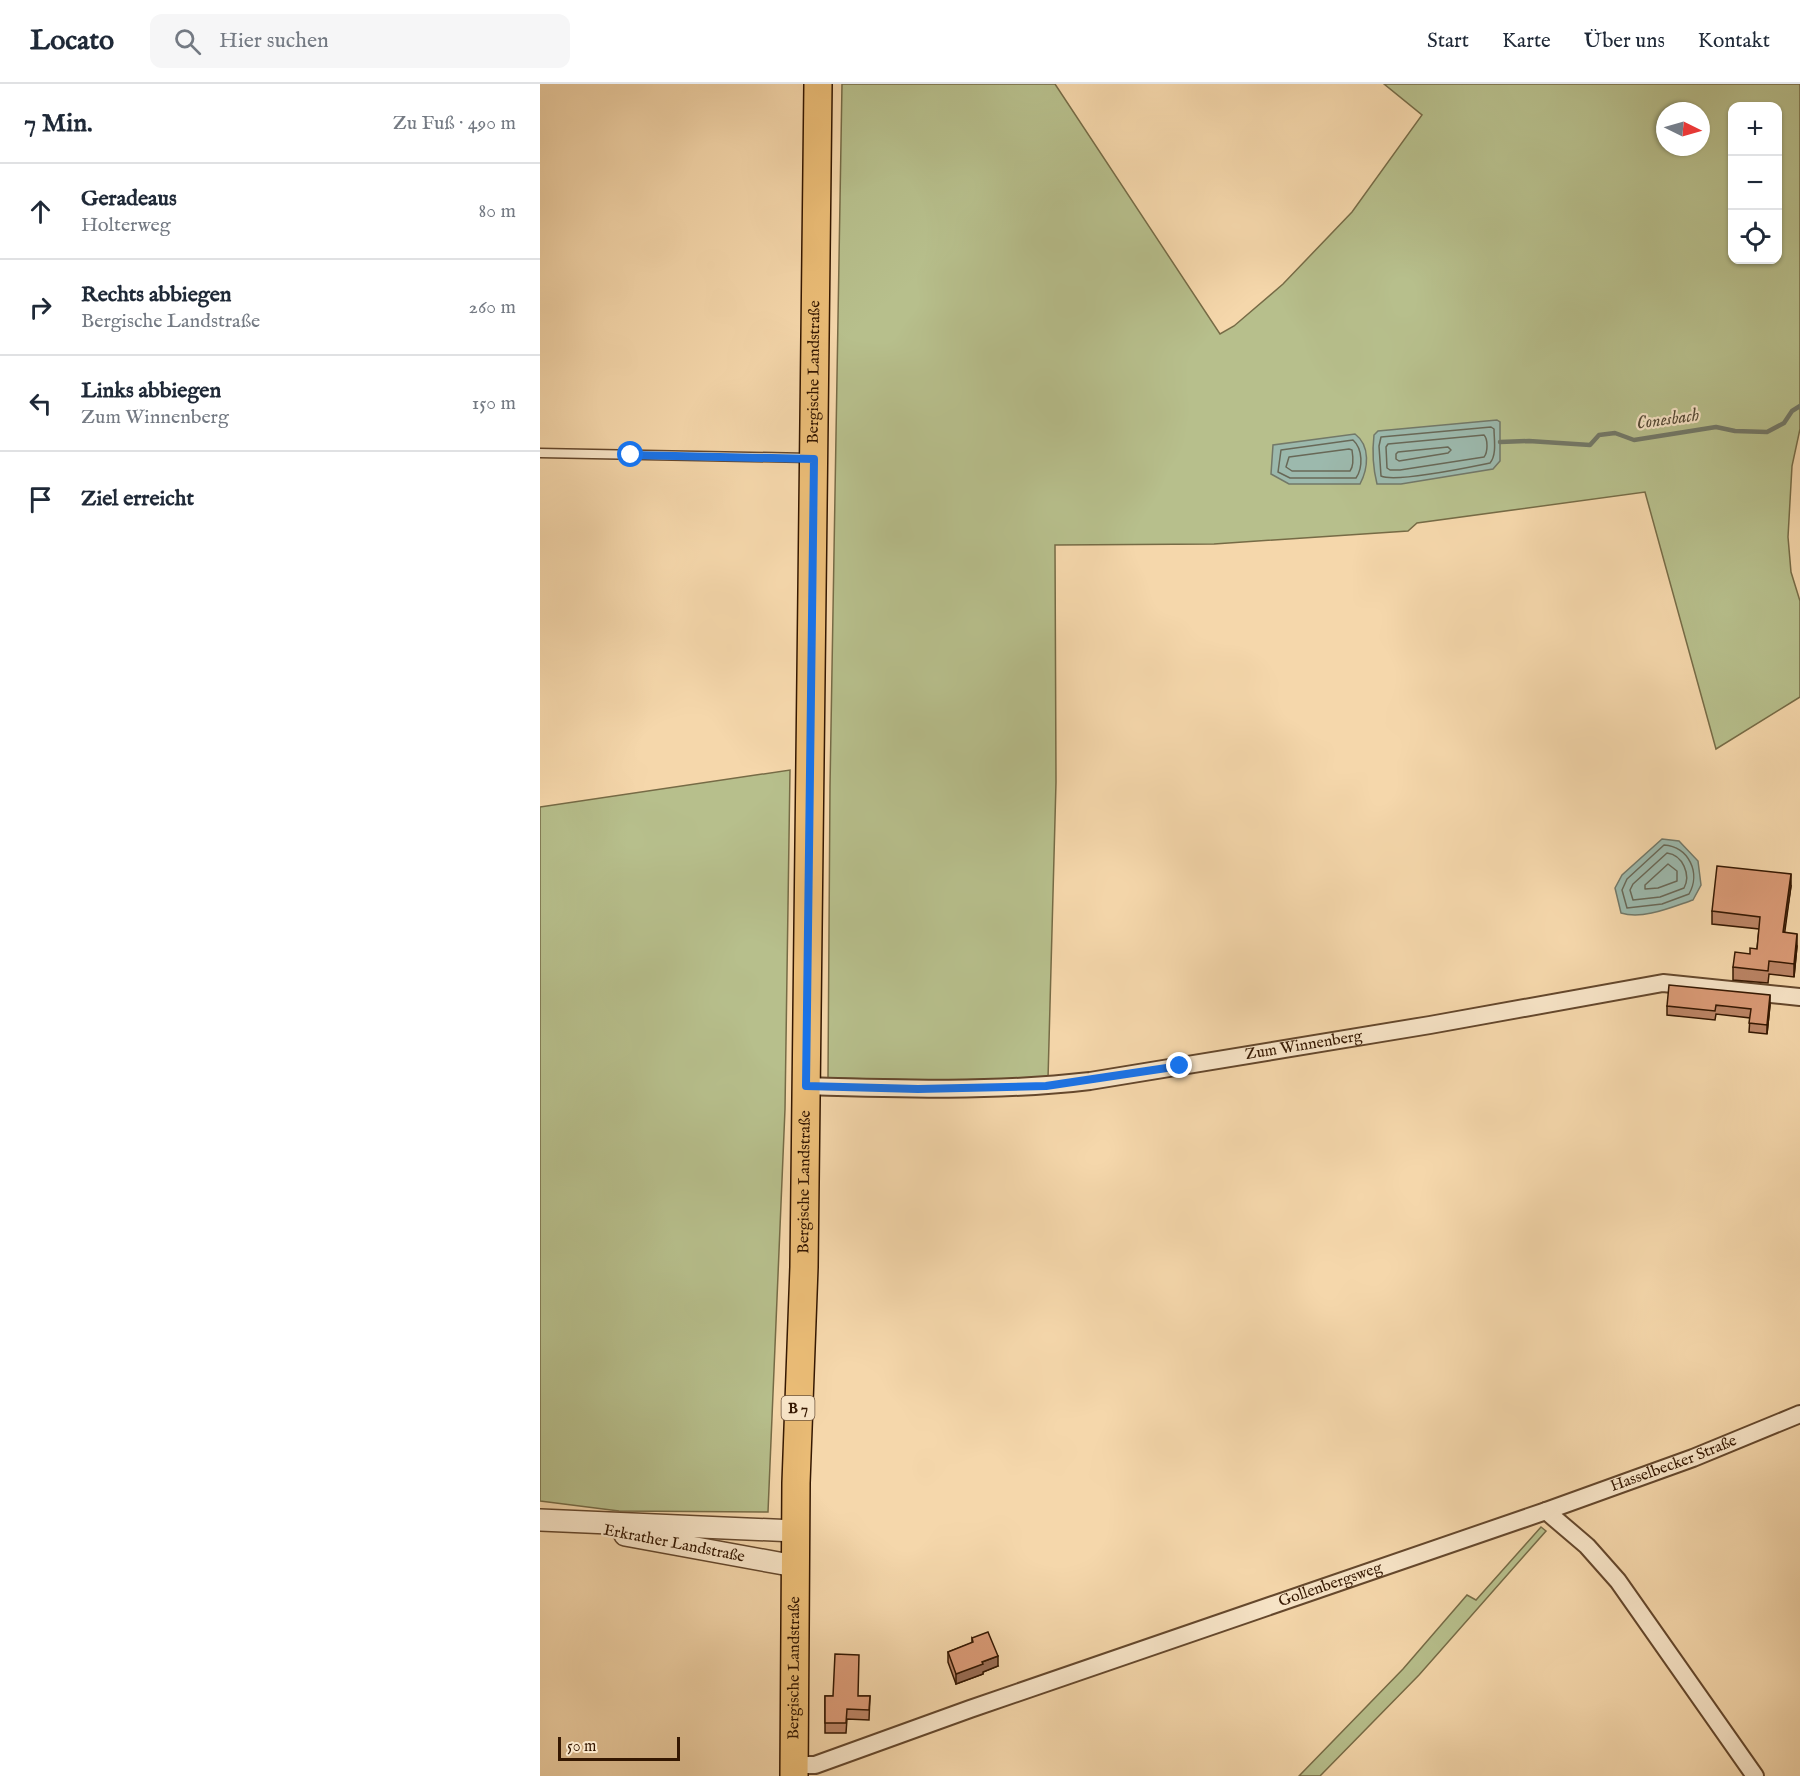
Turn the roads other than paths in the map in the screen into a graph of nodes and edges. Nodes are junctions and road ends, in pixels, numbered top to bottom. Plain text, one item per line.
1 (818, 84) edge
2 (540, 453) edge
3 (814, 459) junction
4 (1800, 997) edge
5 (806, 1086) junction
6 (1800, 1414) edge
7 (1546, 1511) junction
8 (547, 1521) edge
9 (795, 1532) junction
10 (795, 1566) junction
11 (794, 1770) edge
12 (1755, 1776) edge

1 - 3 main road, Bergische Landstraße / B 7
2 - 3 lane
3 - 5 main road, Bergische Landstraße / B 7
4 - 5 street, Zum Winnenberg
5 - 9 main road, Bergische Landstraße / B 7
6 - 7 street, Hasselbecker Straße
7 - 11 street, Gollenbergsweg
7 - 12 street
8 - 9 street, Erkrather Landstraße
8 - 10 street, Erkrather Landstraße
9 - 10 main road, Bergische Landstraße / B 7
10 - 11 main road, Bergische Landstraße / B 7

